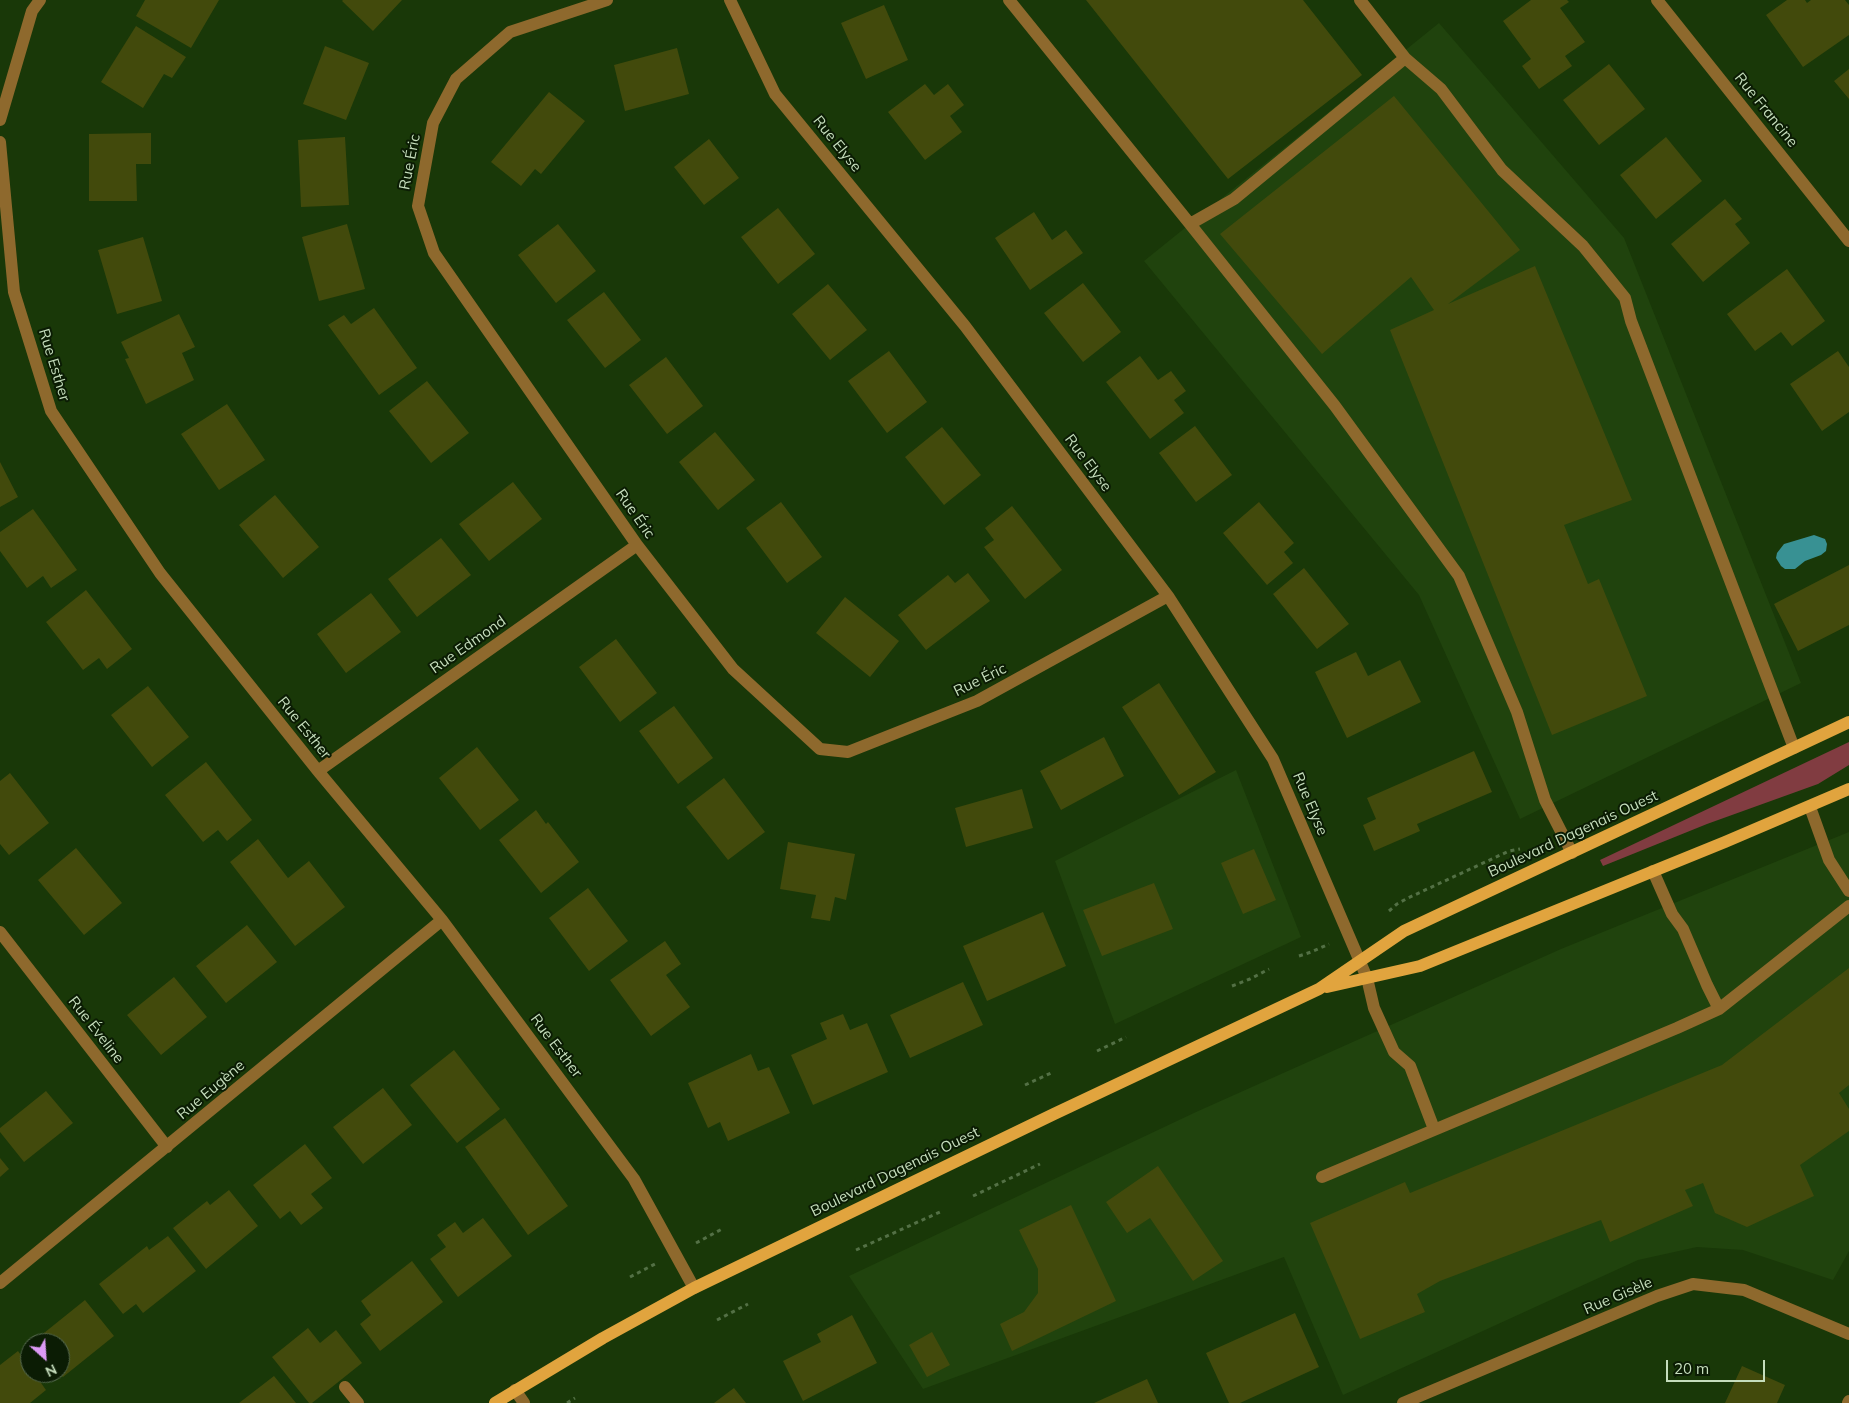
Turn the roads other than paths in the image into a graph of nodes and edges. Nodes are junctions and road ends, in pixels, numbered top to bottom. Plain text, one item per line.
1 (40, 0) edge
2 (607, 0) edge
3 (730, 0) edge
4 (1009, 0) edge
5 (1360, 0) edge
6 (1657, 0) edge
7 (1405, 58) junction
8 (0, 120) edge
9 (0, 142) edge
10 (1190, 224) junction
11 (1849, 241) edge
12 (637, 545) junction
13 (1168, 596) junction
14 (1849, 722) edge
15 (1794, 748) junction
16 (318, 771) junction
17 (1849, 789) edge
18 (1810, 807) junction
19 (1572, 853) junction
20 (1653, 871) junction
21 (1849, 891) edge
22 (1849, 906) edge
23 (442, 920) junction
24 (0, 932) edge
25 (1360, 962) junction
26 (1367, 978) junction
27 (1320, 989) junction
28 (1719, 1009) junction
29 (1434, 1129) junction
30 (167, 1147) junction
31 (1322, 1176) dead end
32 (0, 1282) edge
33 (694, 1288) junction
34 (1849, 1334) edge
35 (345, 1387) dead end
36 (515, 1390) junction
37 (358, 1403) edge
38 (495, 1403) edge
39 (524, 1403) edge
40 (1403, 1403) edge

1 - 8 street
2 - 12 street, Rue Éric
3 - 13 street, Rue Elyse
4 - 10 street
5 - 7 street
6 - 11 street, Rue Francine
7 - 10 street
7 - 15 street
9 - 16 street, Rue Esther
10 - 19 street
12 - 13 street, Rue Éric
12 - 16 street, Rue Edmond
13 - 25 street, Rue Elyse
14 - 15 main road, Boulevard Dagenais Ouest
15 - 19 main road, Boulevard Dagenais Ouest
16 - 23 street, Rue Esther
17 - 18 main road, Boulevard Dagenais Ouest
18 - 20 main road, Boulevard Dagenais Ouest
18 - 21 street
19 - 25 main road, Boulevard Dagenais Ouest
20 - 26 main road, Boulevard Dagenais Ouest
20 - 28 street
22 - 28 street
23 - 30 street, Rue Eugène
23 - 33 street, Rue Esther
24 - 30 street, Rue Éveline
25 - 26 street, Rue Elyse
25 - 27 main road, Boulevard Dagenais Ouest
26 - 27 main road, Boulevard Dagenais Ouest
26 - 29 street, Rue Elyse
27 - 33 main road, Boulevard Dagenais Ouest
28 - 29 street
29 - 31 street
30 - 32 street, Rue Eugène
33 - 36 main road, Boulevard Dagenais Ouest
34 - 40 street, Rue Gisèle
35 - 37 street
36 - 38 main road, Boulevard Dagenais Ouest
36 - 39 street

